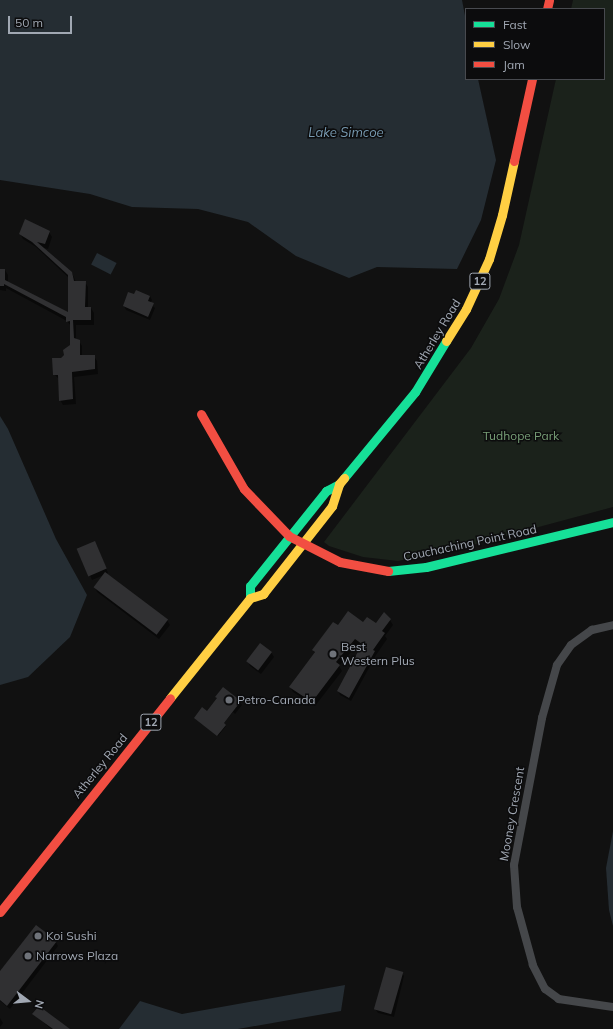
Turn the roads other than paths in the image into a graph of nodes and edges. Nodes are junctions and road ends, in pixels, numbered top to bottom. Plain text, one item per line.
1 (532, 80) edge
2 (201, 414) dead end
3 (340, 484) junction
4 (613, 522) edge
5 (289, 536) junction
6 (301, 544) junction
7 (250, 598) junction
8 (613, 625) edge
9 (0, 912) edge
10 (613, 1007) edge

1 - 3 main road, Atherley Road / 12
2 - 5 main road, Couchaching Point Road
3 - 5 main road, Atherley Road / 12
3 - 6 main road, Atherley Road / 12
4 - 6 main road, Couchaching Point Road
5 - 6 main road, Couchaching Point Road
5 - 7 main road, Atherley Road / 12
6 - 7 main road, Atherley Road / 12
7 - 9 main road, Atherley Road / 12
8 - 10 street, Mooney Crescent

